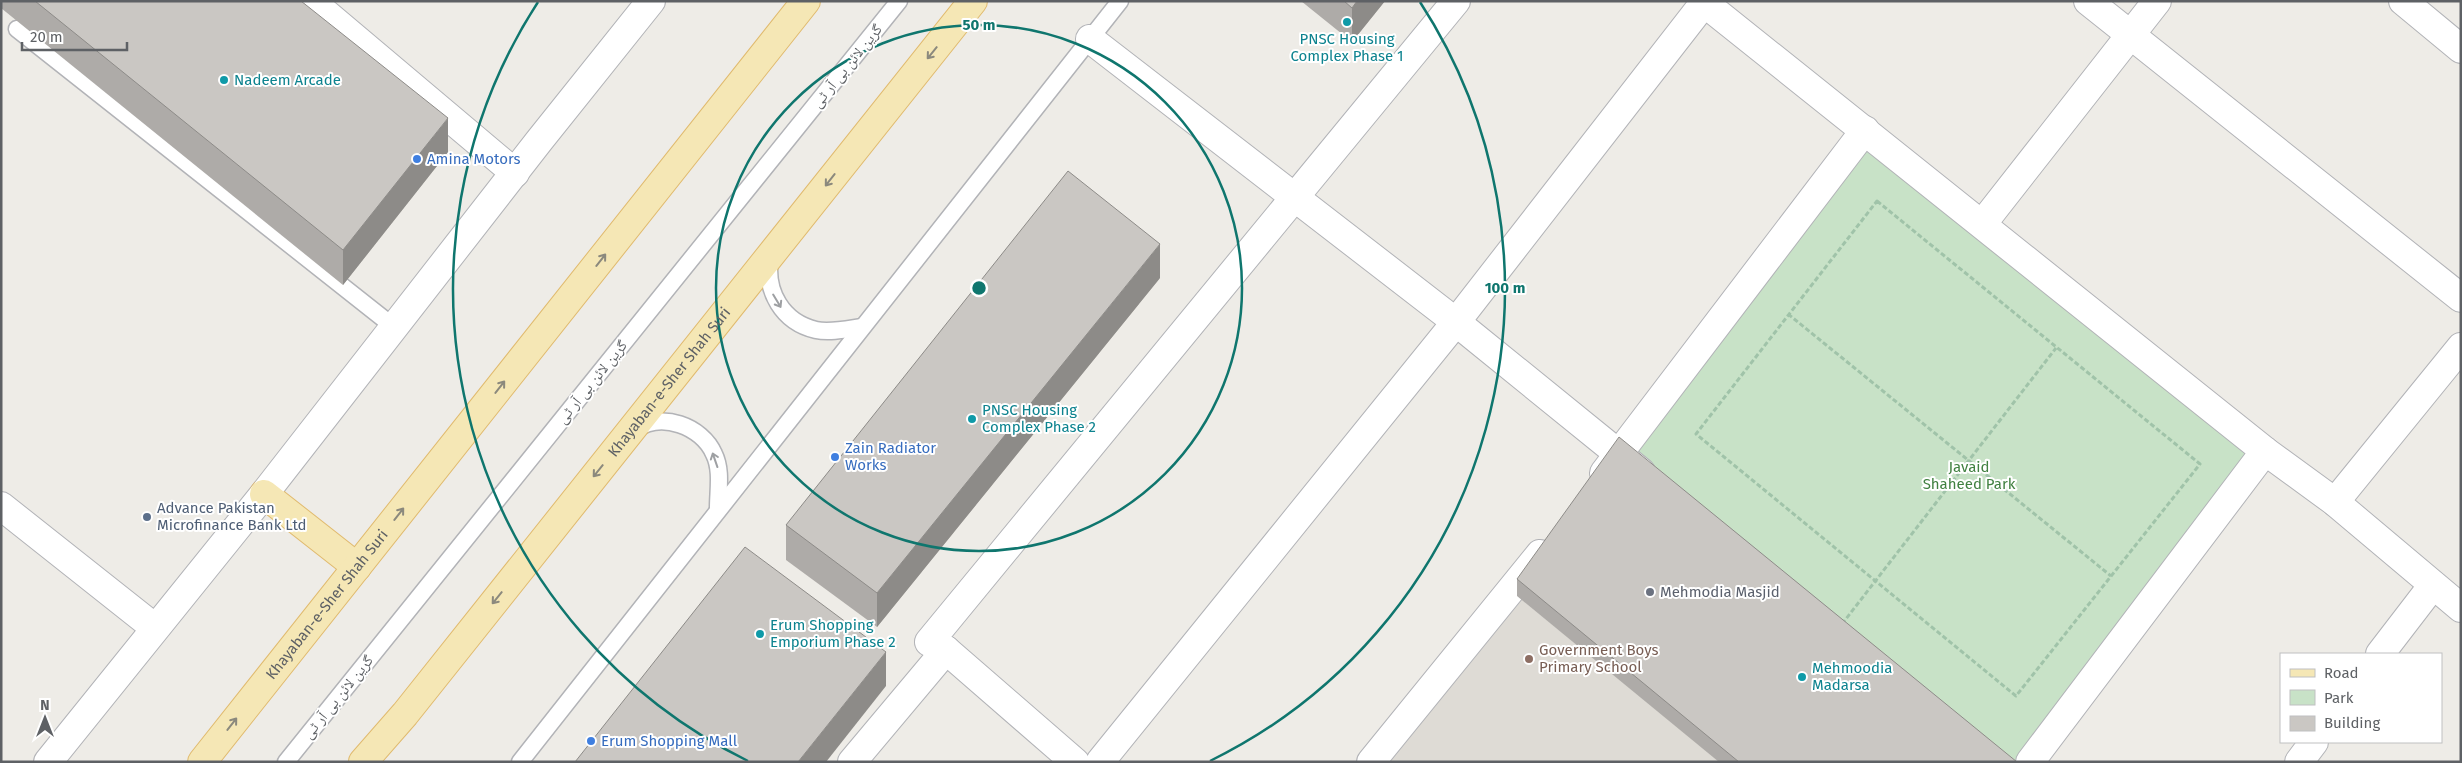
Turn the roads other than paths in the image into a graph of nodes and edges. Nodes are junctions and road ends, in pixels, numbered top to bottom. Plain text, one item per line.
1 (311, 1) edge
2 (652, 1) edge
3 (806, 1) edge
4 (899, 1) edge
5 (973, 1) edge
6 (1120, 1) edge
7 (1456, 1) edge
8 (2088, 1) edge
9 (2157, 1) edge
10 (2403, 1) edge
11 (1703, 2) edge
12 (17, 29) dead end
13 (2130, 35) junction
14 (1090, 39) junction
15 (2461, 49) edge
16 (1865, 130) junction
17 (515, 173) junction
18 (1296, 196) junction
19 (1983, 224) junction
20 (771, 254) junction
21 (2461, 298) edge
22 (1456, 322) junction
23 (394, 327) junction
24 (862, 327) junction
25 (2461, 347) edge
26 (624, 438) junction
27 (2265, 451) junction
28 (1619, 454) junction
29 (1664, 490) edge
30 (1589, 492) edge
31 (264, 494) junction
32 (2335, 502) junction
33 (1, 506) edge
34 (718, 508) junction
35 (1553, 537) edge
36 (357, 567) junction
37 (2432, 585) junction
38 (2461, 608) edge
39 (155, 628) junction
40 (946, 650) junction
41 (2381, 653) edge
42 (2313, 743) edge
43 (48, 762) edge
44 (202, 762) edge
45 (286, 762) edge
46 (364, 762) edge
47 (520, 762) edge
48 (852, 762) edge
49 (1075, 762) edge
50 (1100, 762) edge
51 (1371, 762) edge
52 (2030, 762) edge
53 (2299, 762) edge

1 - 17 street
2 - 17 street
36 -> 3 main road, Khayaban-e-Sher Shah Suri
4 - 45 lane, گرین لائن بی آر ٹی
5 -> 20 main road, Khayaban-e-Sher Shah Suri
6 - 14 lane
7 - 18 street
8 - 13 street
9 - 13 street
10 - 15 street
11 - 16 street
11 - 22 street
12 - 23 lane
13 - 19 street
13 - 21 street
14 - 18 street
14 - 24 lane
16 - 19 street
16 - 28 street
17 - 23 street
18 - 22 street
18 - 40 street
19 - 27 street
20 -> 24 lane
20 - 26 main road, Khayaban-e-Sher Shah Suri
22 - 28 street
22 - 50 street
23 - 31 street
24 - 34 lane
25 - 32 street
34 -> 26 lane
26 -> 46 main road, Khayaban-e-Sher Shah Suri
27 - 32 street
27 - 52 street
28 - 29 street
28 - 30 street
31 - 36 main road
31 - 39 street
32 - 37 street
33 - 39 street
34 - 47 lane
35 - 51 street
44 -> 36 main road, Khayaban-e-Sher Shah Suri
37 - 38 street
37 - 41 street
39 - 43 street
40 - 48 street
40 - 49 street
42 - 53 street

